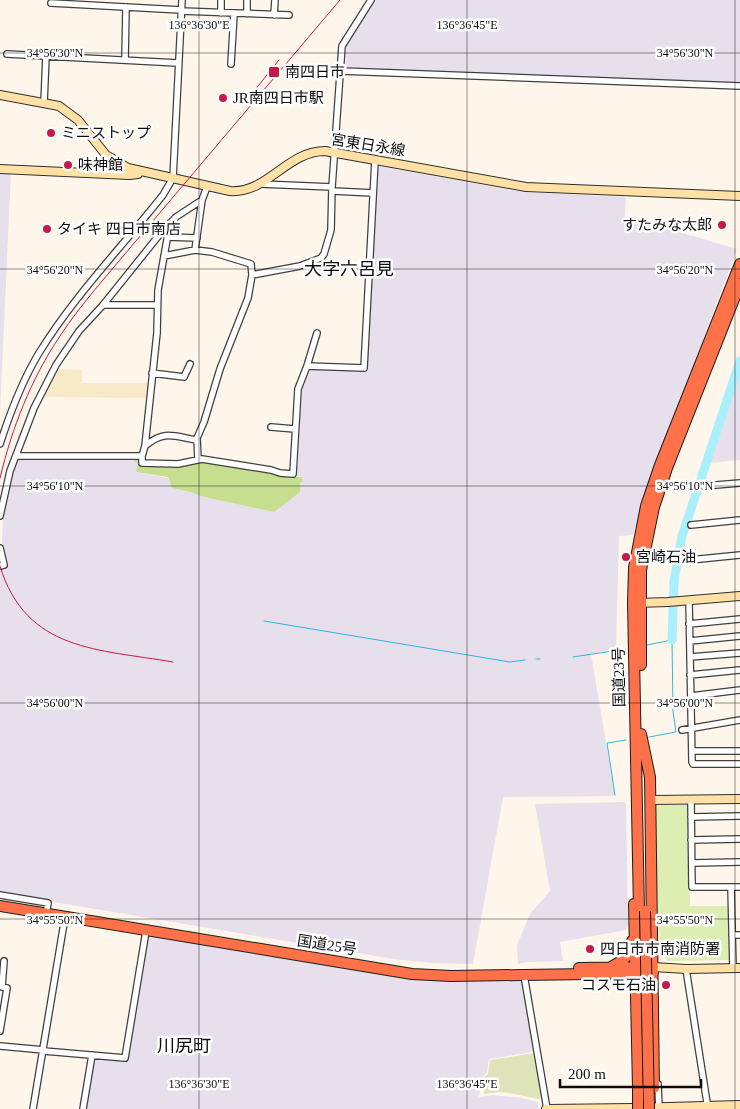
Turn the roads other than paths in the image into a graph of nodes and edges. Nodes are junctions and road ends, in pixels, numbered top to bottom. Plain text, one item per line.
1 (182, 0) edge
2 (221, 0) edge
3 (247, 0) edge
4 (275, 0) edge
5 (371, 0) edge
6 (51, 3) dead end
7 (126, 6) junction
8 (181, 10) junction
9 (221, 13) junction
10 (234, 14) junction
11 (247, 14) junction
12 (274, 15) junction
13 (289, 15) dead end
14 (7, 54) dead end
15 (46, 56) junction
16 (125, 60) junction
17 (178, 63) junction
18 (231, 64) dead end
19 (341, 71) junction
20 (740, 86) edge
21 (0, 95) edge
22 (44, 103) junction
23 (335, 153) junction
24 (375, 160) junction
25 (0, 169) edge
26 (140, 171) junction
27 (173, 178) junction
28 (261, 184) junction
29 (207, 186) junction
30 (333, 189) junction
31 (373, 192) junction
32 (740, 196) edge
33 (202, 200) junction
34 (170, 224) junction
35 (167, 238) junction
36 (197, 238) junction
37 (195, 250) junction
38 (164, 256) junction
39 (740, 264) edge
40 (252, 275) junction
41 (740, 284) edge
42 (104, 305) junction
43 (157, 305) junction
44 (317, 333) dead end
45 (190, 364) dead end
46 (307, 366) junction
47 (152, 372) junction
48 (271, 427) dead end
49 (295, 429) junction
50 (196, 440) junction
51 (0, 444) edge
52 (145, 446) junction
53 (16, 456) junction
54 (142, 456) junction
55 (198, 460) junction
56 (740, 483) edge
57 (704, 486) dead end
58 (0, 516) edge
59 (740, 520) edge
60 (690, 525) dead end
61 (0, 548) edge
62 (740, 555) edge
63 (680, 561) dead end
64 (0, 566) edge
65 (740, 596) edge
66 (689, 600) junction
67 (636, 603) junction
68 (740, 619) edge
69 (689, 624) junction
70 (740, 636) edge
71 (690, 641) junction
72 (740, 653) edge
73 (690, 657) junction
74 (740, 670) edge
75 (690, 675) junction
76 (740, 690) edge
77 (691, 696) junction
78 (740, 720) edge
79 (692, 728) junction
80 (682, 730) dead end
81 (638, 734) junction
82 (692, 751) junction
83 (740, 751) edge
84 (740, 764) edge
85 (740, 799) edge
86 (650, 800) junction
87 (691, 800) junction
88 (740, 816) edge
89 (691, 817) junction
90 (740, 839) edge
91 (691, 840) junction
92 (740, 862) edge
93 (692, 863) junction
94 (731, 887) junction
95 (740, 887) edge
96 (0, 895) edge
97 (0, 901) edge
98 (0, 906) edge
99 (47, 909) junction
100 (642, 911) junction
101 (732, 911) junction
102 (740, 911) edge
103 (65, 918) junction
104 (146, 930) junction
105 (634, 935) junction
106 (732, 935) junction
107 (740, 935) edge
108 (4, 961) dead end
109 (610, 967) junction
110 (686, 968) junction
111 (736, 968) edge
112 (653, 970) junction
113 (635, 971) junction
114 (524, 975) junction
115 (1, 988) edge
116 (636, 998) junction
117 (652, 1000) junction
118 (2, 1010) edge
119 (0, 1030) edge
120 (0, 1046) edge
121 (44, 1051) junction
122 (92, 1055) junction
123 (740, 1105) edge
124 (707, 1107) edge
125 (33, 1109) edge
126 (83, 1109) edge
127 (546, 1109) edge
128 (634, 1109) edge
129 (638, 1109) edge
130 (643, 1109) edge
131 (655, 1109) edge

1 - 8 street
2 - 9 street
3 - 11 street
4 - 12 street
5 - 19 street
6 - 7 street
7 - 8 street
7 - 16 street
8 - 9 street
8 - 17 street
9 - 10 street
10 - 11 street
10 - 18 street
11 - 12 street
12 - 13 street
14 - 15 street
15 - 16 street
15 - 22 street
16 - 17 street
17 - 27 street
19 - 20 street
19 - 23 street
21 - 22 main road, 宮東日永線
22 - 26 main road, 宮東日永線
23 - 24 main road, 宮東日永線
23 - 28 main road, 宮東日永線
23 - 30 street
24 - 31 street
24 - 32 main road, 宮東日永線
25 - 26 main road
26 - 27 main road, 宮東日永線
27 - 29 main road, 宮東日永線
27 - 51 street
28 - 29 main road, 宮東日永線
28 - 30 street
29 - 33 street
30 - 31 street
30 - 40 street
31 - 46 street
33 - 34 street
33 - 36 street
34 - 35 street
34 - 42 street
35 - 36 street
35 - 38 street
36 - 37 street
37 - 38 street
37 - 40 street
38 - 43 street
39 - 67 highway, 国道23号
40 - 50 street
41 - 67 highway, 国道23号
42 - 43 street
42 - 53 street
43 - 47 street
44 - 46 street
45 - 47 street
46 - 49 street
47 - 52 street
48 - 49 street
49 - 55 street
50 - 52 street
50 - 55 street
52 - 54 street
53 - 54 street
53 - 58 street
54 - 55 street
56 - 57 street
59 - 60 street
61 - 64 street
62 - 63 street
65 - 66 main road
66 - 67 main road
66 - 69 street
67 - 81 highway, 国道23号
68 - 69 street
69 - 71 street
70 - 71 street
71 - 73 street
72 - 73 street
73 - 75 street
74 - 75 street
75 - 77 street
76 - 77 street
77 - 79 street
78 - 79 street
79 - 80 street
79 - 82 street
81 - 86 highway
81 - 100 highway, 国道23号
81 - 105 highway
82 - 83 street
82 - 84 street
85 - 87 main road
86 - 87 main road
86 - 112 highway
87 - 89 street
88 - 89 street
89 - 91 street
90 - 91 street
91 - 93 street
92 - 93 street
93 - 94 street
94 - 95 street
94 - 101 street
96 - 99 street
97 - 99 highway, 国道25号
98 - 103 highway, 国道25号
99 - 109 highway, 国道25号
100 - 130 highway, 国道23号
100 - 131 highway, 国道23号, bridge
101 - 102 street
101 - 106 street
103 - 104 highway, 国道25号
103 - 121 street
104 - 114 highway, 国道25号
104 - 122 street
105 - 109 highway
105 - 113 highway
106 - 107 street
106 - 111 street
108 - 115 street
109 - 113 highway, 国道25号
110 - 111 main road
110 - 112 main road
110 - 124 street
112 - 113 highway, 国道25号
112 - 117 highway
113 - 114 highway, 国道25号
113 - 116 highway
114 - 127 street
115 - 118 street
116 - 128 street
116 - 129 highway, bridge
117 - 131 highway
117 - 131 street
118 - 119 street
120 - 121 street
121 - 122 street
121 - 125 street
122 - 126 street
123 - 124 main road
124 - 131 main road
127 - 128 main road
128 - 131 main road

